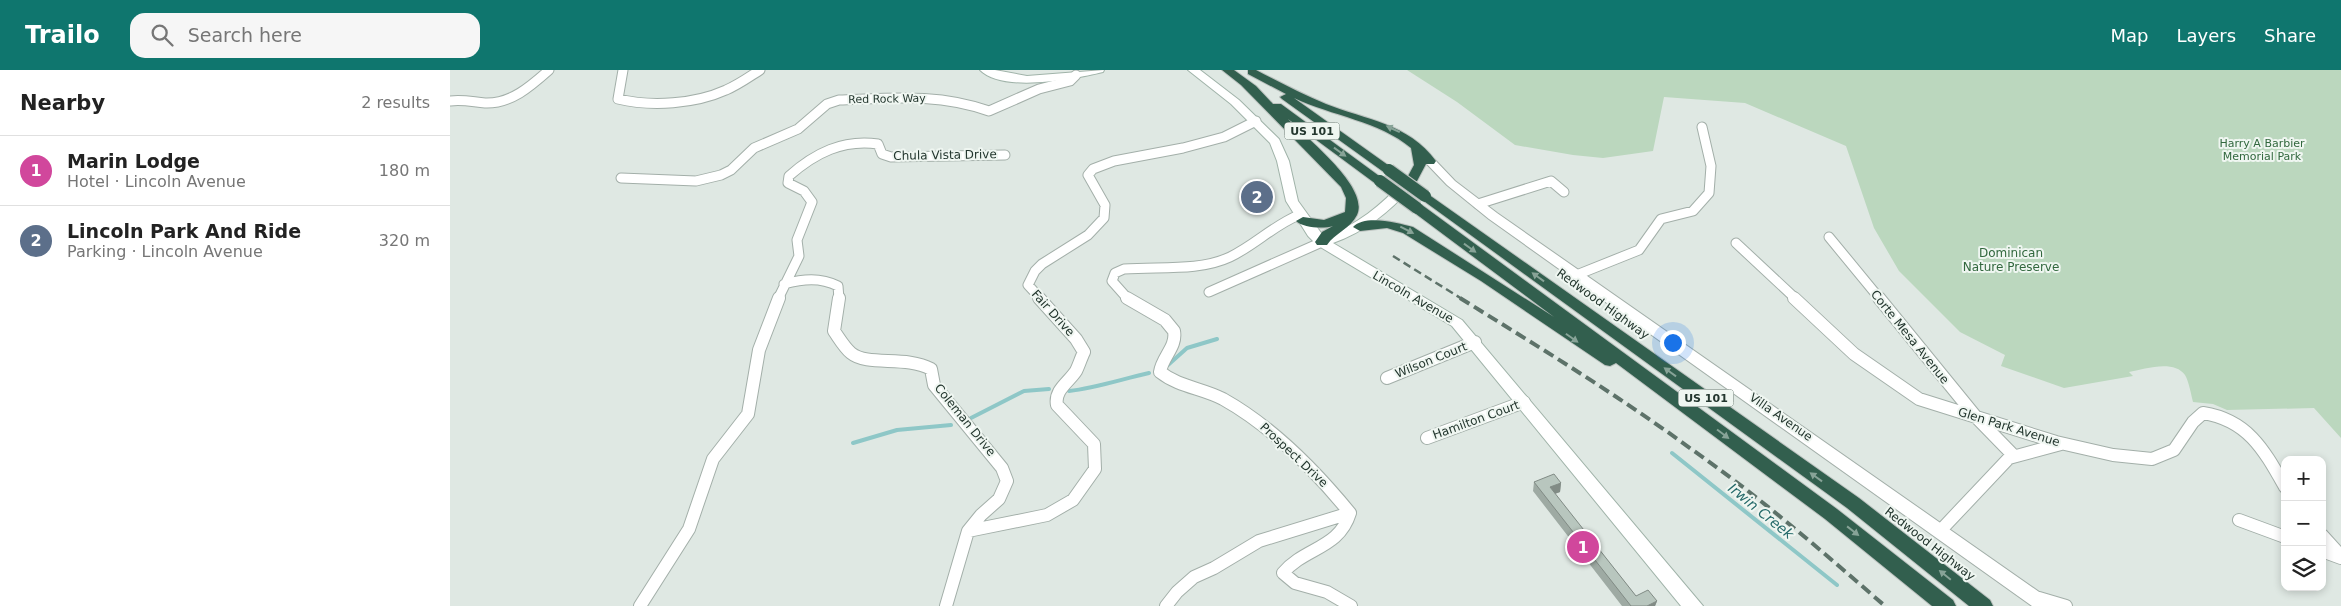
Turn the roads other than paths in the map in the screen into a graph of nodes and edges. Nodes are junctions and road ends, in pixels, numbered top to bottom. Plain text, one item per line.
1 (549, 70) edge
2 (623, 70) edge
3 (760, 70) edge
4 (985, 70) edge
5 (1099, 70) edge
6 (1193, 70) edge
7 (1227, 70) edge
8 (1076, 75) junction
9 (1248, 75) edge
10 (450, 101) edge
11 (1256, 121) junction
12 (1702, 127) dead end
13 (1417, 145) junction
14 (1005, 155) dead end
15 (1430, 160) joint
16 (621, 178) dead end
17 (1413, 178) junction
18 (1451, 183) junction
19 (1564, 192) dead end
20 (1421, 202) junction
21 (1478, 204) junction
22 (1353, 208) junction
23 (1301, 218) junction
24 (1360, 227) junction
25 (1829, 237) dead end
26 (1322, 242) junction
27 (1736, 243) dead end
28 (1361, 266) junction
29 (1578, 274) junction
30 (784, 284) junction
31 (1209, 292) dead end
32 (1475, 342) junction
33 (1387, 378) dead end
34 (1524, 402) junction
35 (1684, 405) junction
36 (1976, 416) junction
37 (1427, 438) dead end
38 (2062, 444) junction
39 (2014, 456) junction
40 (2281, 480) edge
41 (1350, 513) junction
42 (2239, 520) dead end
43 (1940, 530) junction
44 (968, 531) junction
45 (2281, 536) edge
46 (2326, 540) edge
47 (2326, 552) edge
48 (2341, 557) edge
49 (2041, 601) edge
50 (640, 606) edge
51 (946, 606) edge
52 (1166, 606) edge
53 (1351, 606) edge
54 (1693, 606) edge
55 (1946, 606) edge
56 (1983, 606) edge
57 (2066, 606) edge

1 - 10 street
2 - 3 street
4 - 8 main road
5 - 8 main road
6 - 11 main road, Lincoln Avenue
7 - 9 highway, Redwood Highway / US 101
8 - 16 street, Red Rock Way
13 -> 9 highway
9 - 20 highway, Redwood Highway / US 101, bridge
9 -> 20 highway, Redwood Highway / US 101, bridge
9 - 22 highway
11 - 23 main road, Lincoln Avenue
11 - 44 street, Fair Drive
12 - 29 street
13 - 15 highway
13 - 17 highway
14 - 30 street, Chula Vista Drive
15 - 18 street, Villa Avenue
17 - 18 street, Villa Avenue
17 - 24 main road
18 - 21 street, Villa Avenue
19 - 21 street
20 -> 35 highway, Redwood Highway / US 101
56 -> 20 highway, Redwood Highway / US 101
21 - 29 street, Villa Avenue
22 - 23 highway
22 - 26 highway
23 - 26 main road, Lincoln Avenue
23 - 41 street, Prospect Drive
24 - 26 main road
24 - 28 main road
24 -> 35 highway
25 - 36 street, Corte Mesa Avenue
26 - 28 main road, Lincoln Avenue
26 - 31 street
27 - 36 street, Glen Park Avenue
28 - 32 main road, Lincoln Avenue
29 - 43 street, Villa Avenue
30 - 44 street, Coleman Drive
30 - 50 street, Chula Vista Drive
32 - 33 street, Wilson Court
32 - 34 main road, Lincoln Avenue
34 - 37 street, Hamilton Court
34 - 54 main road, Lincoln Avenue
35 -> 55 highway, Redwood Highway / US 101
36 - 38 street, Glen Park Avenue
36 - 39 street, Corte Mesa Avenue
38 - 39 street
38 - 40 street, Glen Park Avenue
39 - 43 street
41 - 52 street
41 - 53 street
42 - 45 street
43 - 49 street, Villa Avenue
44 - 51 street, Coleman Drive
46 - 48 street
47 - 48 street
49 - 57 street, Villa Avenue

